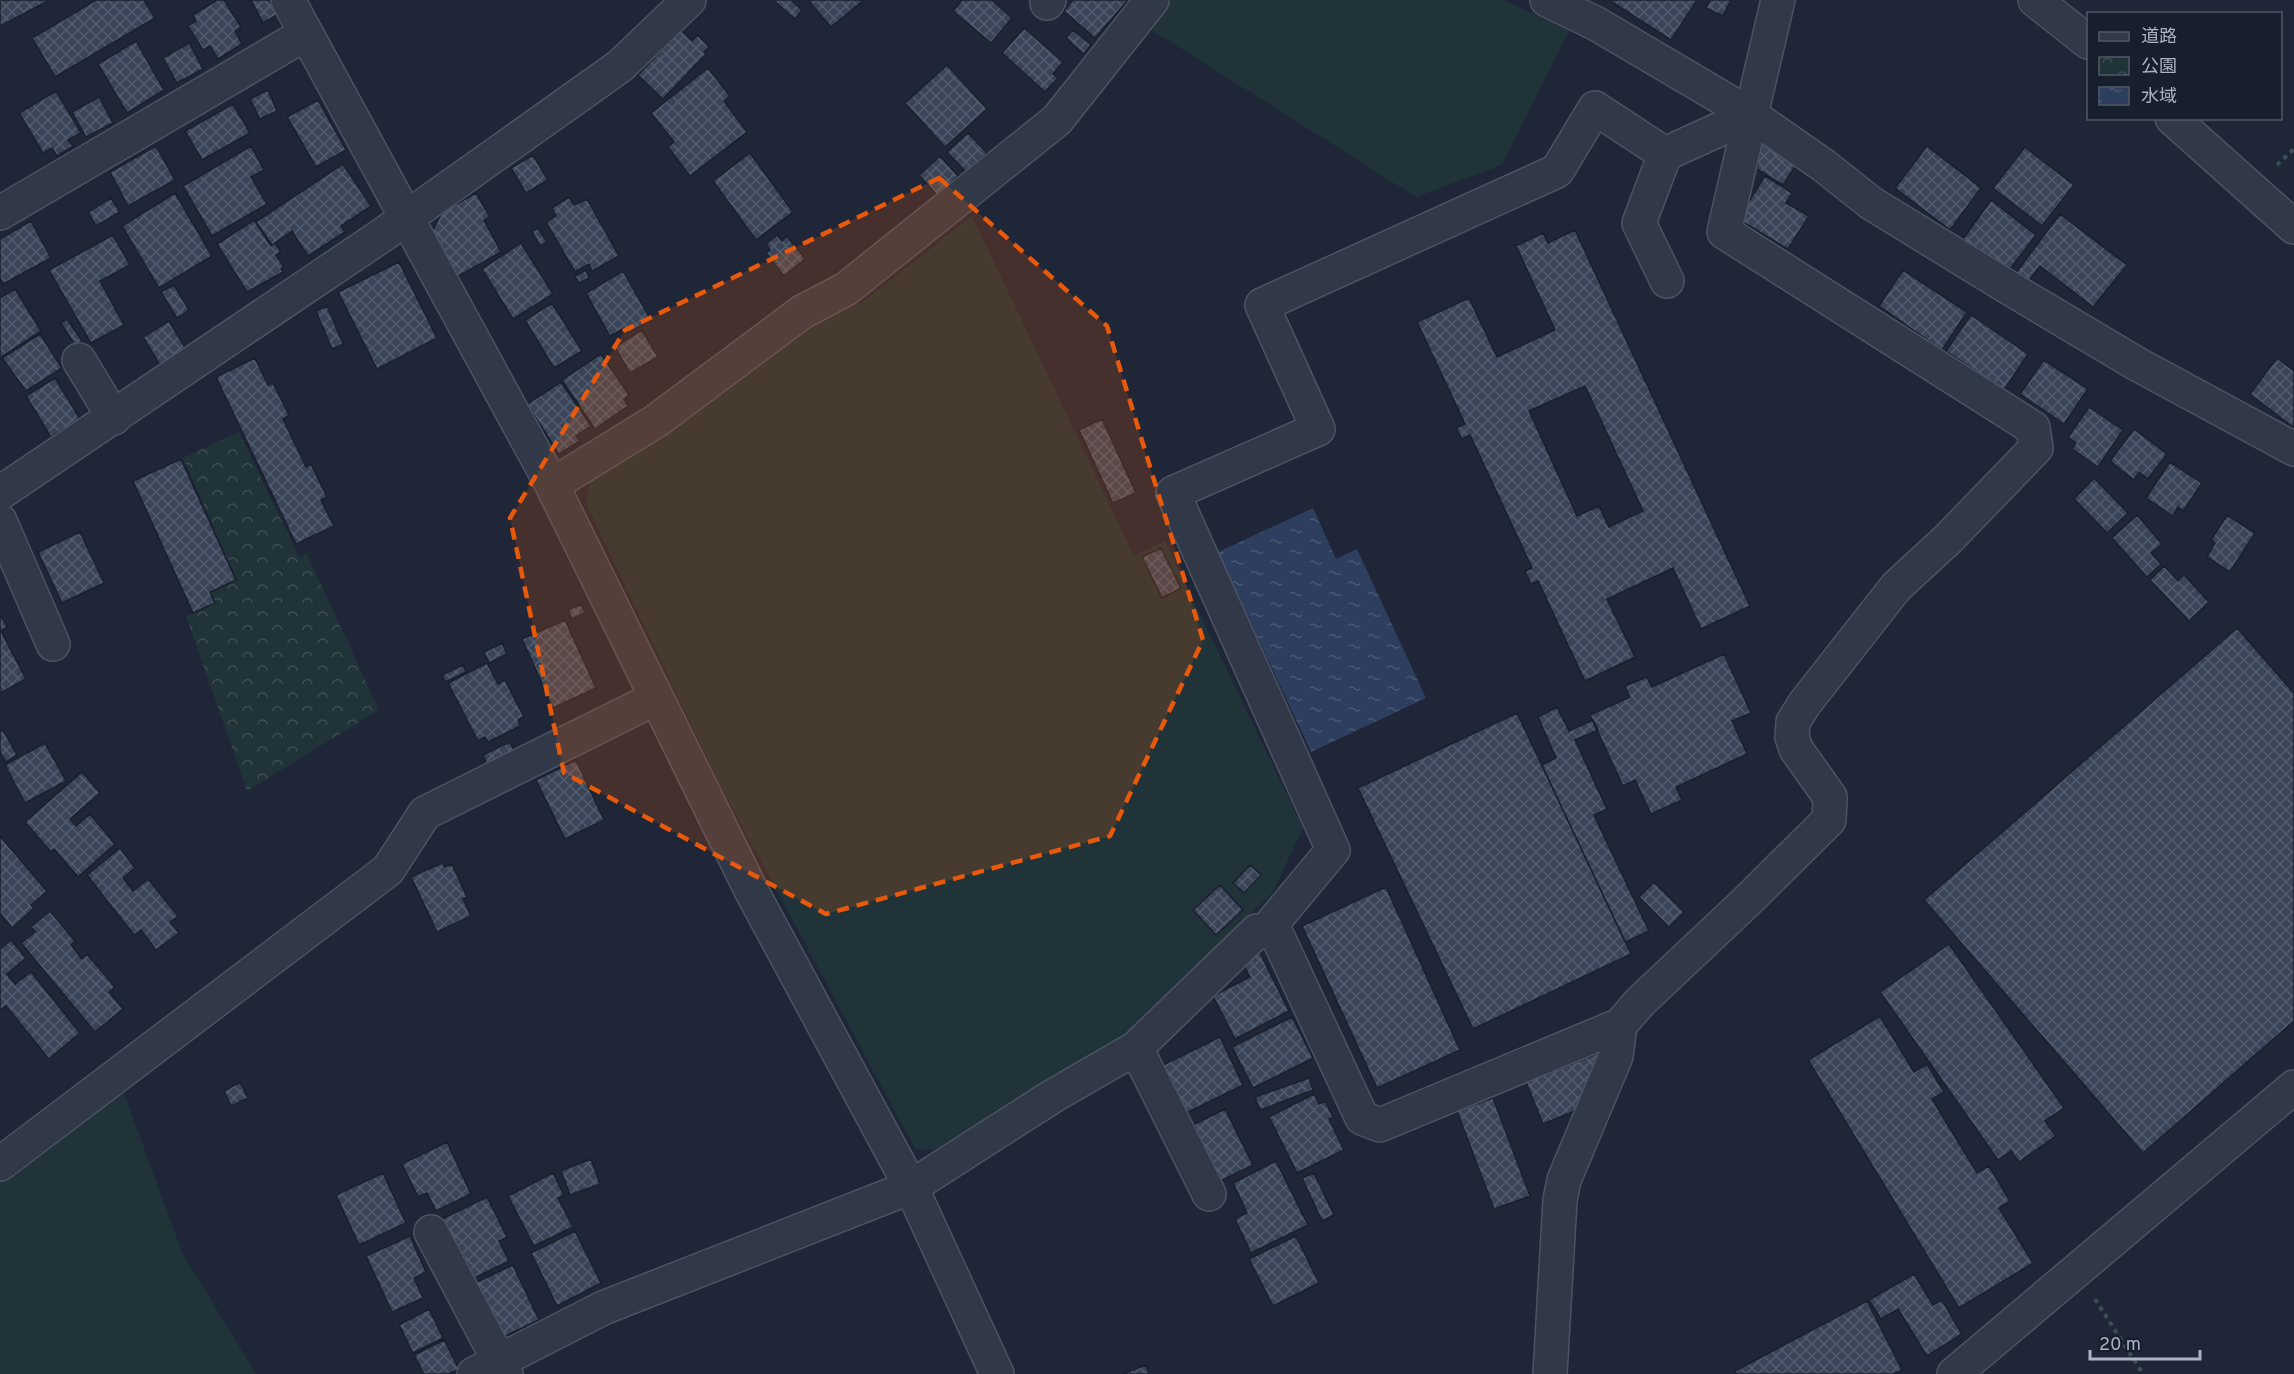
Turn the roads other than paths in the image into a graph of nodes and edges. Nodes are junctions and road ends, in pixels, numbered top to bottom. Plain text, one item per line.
1 (288, 0) edge
2 (689, 0) edge
3 (1152, 0) edge
4 (1546, 0) edge
5 (1778, 0) edge
6 (2036, 0) edge
7 (305, 34) junction
8 (2087, 41) edge
9 (1751, 115) junction
10 (2174, 120) edge
11 (1665, 154) junction
12 (0, 213) edge
13 (405, 219) junction
14 (2294, 226) edge
15 (1667, 281) dead end
16 (79, 360) dead end
17 (114, 418) junction
18 (2294, 449) edge
19 (552, 485) junction
20 (0, 493) edge
21 (0, 521) edge
22 (53, 644) dead end
23 (656, 699) junction
24 (1265, 932) junction
25 (1620, 1025) junction
26 (1136, 1048) junction
27 (2294, 1087) edge
28 (0, 1164) edge
29 (911, 1187) junction
30 (1209, 1194) dead end
31 (431, 1232) dead end
32 (493, 1370) edge
33 (997, 1374) edge
34 (1550, 1374) edge
35 (1954, 1374) edge

1 - 7 street
2 - 13 street
3 - 19 street
4 - 9 street
5 - 9 street
6 - 8 street
7 - 12 street
7 - 13 street
9 - 11 street
9 - 18 street
9 - 25 street
10 - 14 street
11 - 15 street
11 - 24 street
13 - 17 street
13 - 19 street
16 - 17 street
17 - 20 street
19 - 23 street
21 - 22 street
23 - 28 street
23 - 29 street
24 - 25 street
24 - 26 street
25 - 34 street
26 - 29 street
26 - 30 street
27 - 35 street
29 - 32 street
29 - 33 street
31 - 32 street

